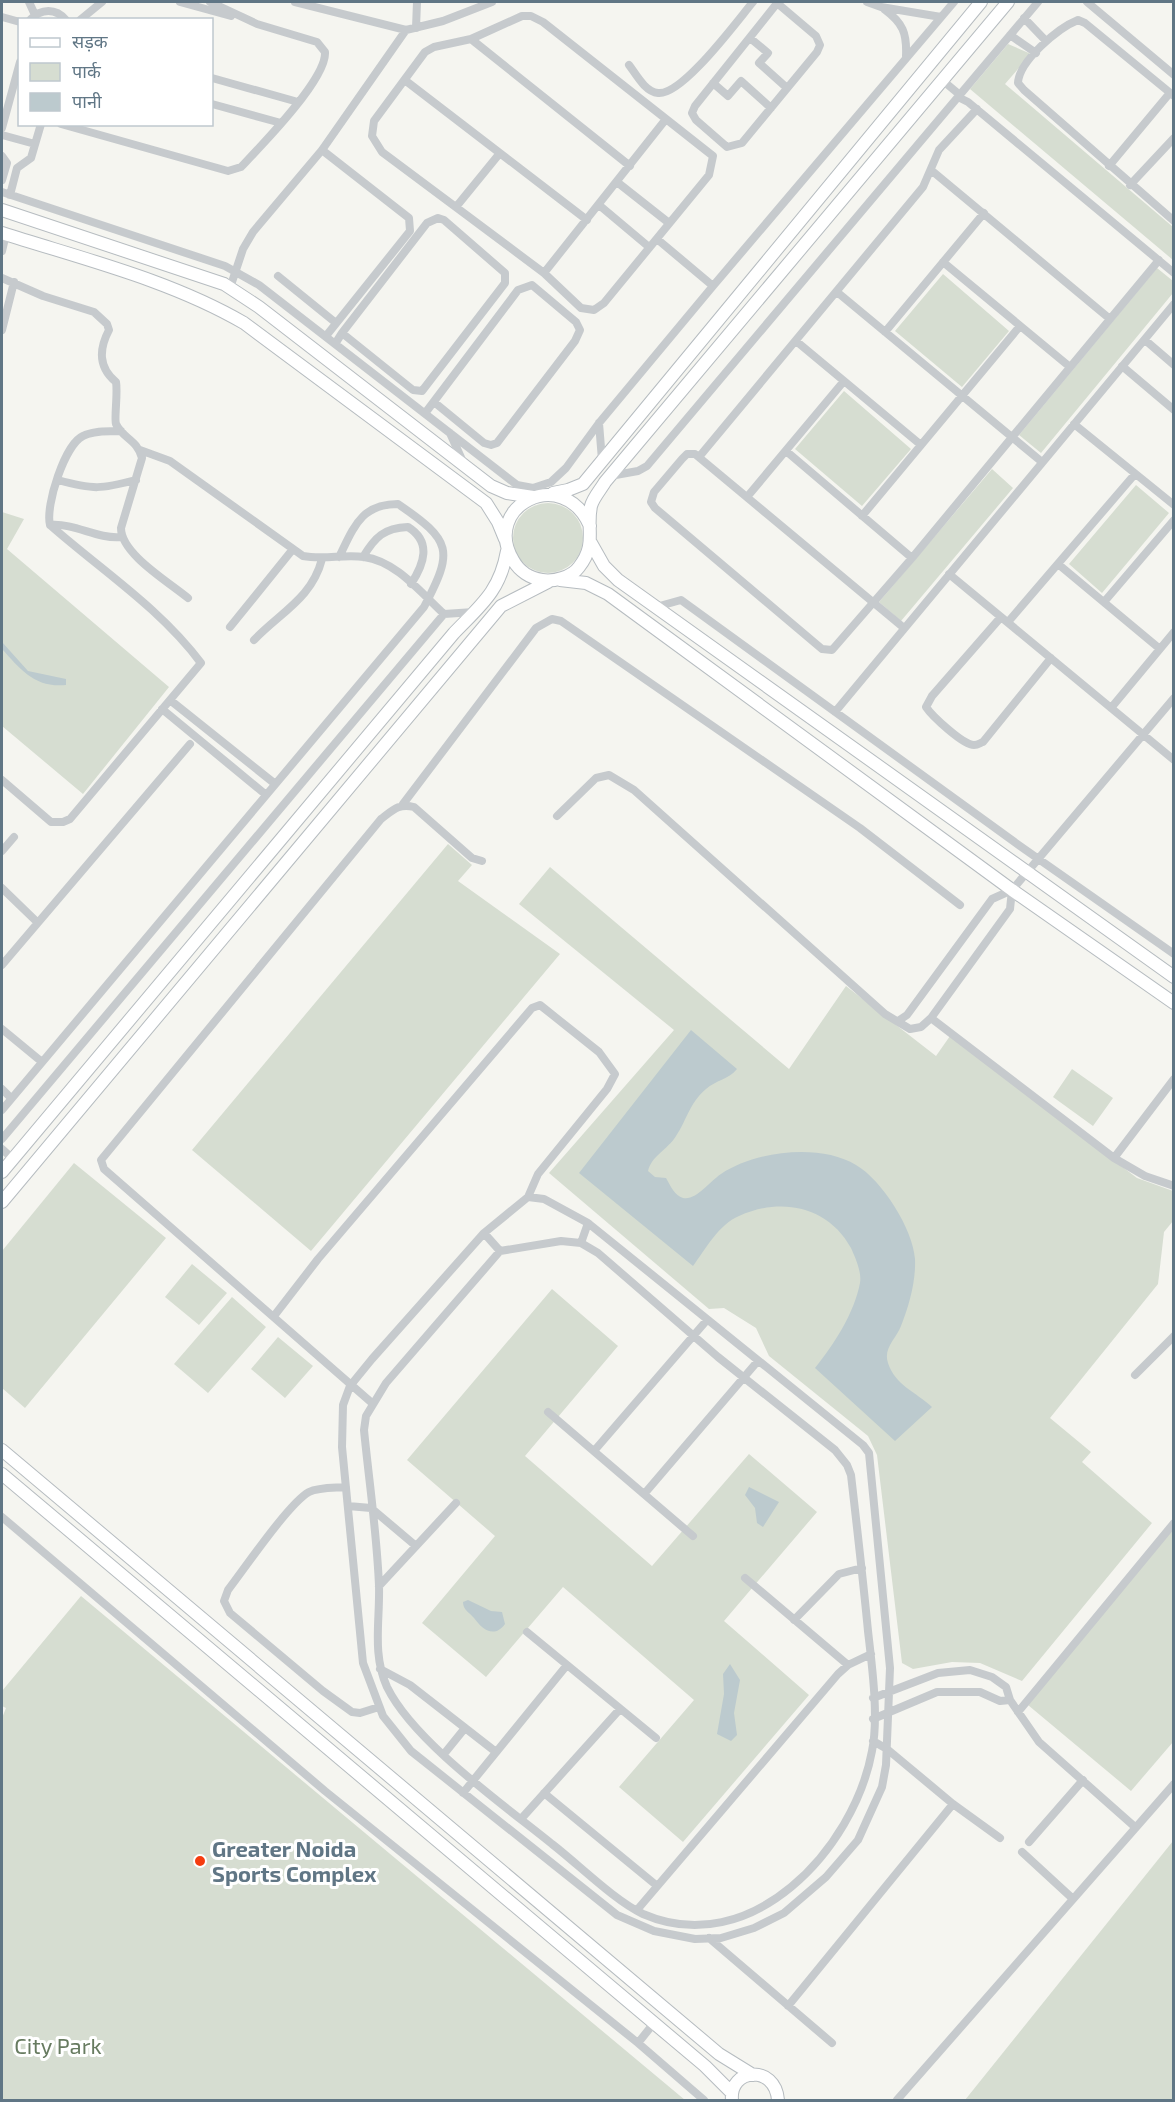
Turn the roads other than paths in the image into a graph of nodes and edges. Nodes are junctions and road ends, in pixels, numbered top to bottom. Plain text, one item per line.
1 (30, 2) edge
2 (102, 2) edge
3 (180, 2) edge
4 (210, 2) edge
5 (295, 2) edge
6 (417, 2) edge
7 (492, 2) edge
8 (753, 2) edge
9 (778, 2) edge
10 (867, 2) edge
11 (954, 2) edge
12 (981, 2) edge
13 (1008, 2) edge
14 (1038, 2) edge
15 (1087, 2) edge
16 (881, 7) junction
17 (2, 17) edge
18 (32, 17) edge
19 (941, 17) junction
20 (63, 18) edge
21 (82, 18) edge
22 (1024, 18) junction
23 (18, 21) edge
24 (257, 24) junction
25 (416, 28) junction
26 (406, 30) junction
27 (1010, 35) junction
28 (750, 38) junction
29 (471, 39) junction
30 (1046, 41) junction
31 (1036, 53) junction
32 (906, 57) junction
33 (629, 65) dead end
34 (18, 69) edge
35 (1173, 75) edge
36 (213, 78) edge
37 (942, 80) junction
38 (406, 81) junction
39 (713, 83) junction
40 (2, 86) edge
41 (787, 88) junction
42 (12, 89) junction
43 (960, 95) junction
44 (1171, 95) edge
45 (298, 102) junction
46 (213, 104) edge
47 (771, 108) junction
48 (976, 109) junction
49 (666, 119) junction
50 (281, 123) junction
51 (40, 126) edge
52 (68, 126) edge
53 (2, 128) edge
54 (2, 135) edge
55 (1173, 138) edge
56 (35, 144) junction
57 (322, 150) junction
58 (500, 153) junction
59 (2, 156) edge
60 (630, 166) junction
61 (1109, 166) junction
62 (931, 170) junction
63 (2, 180) edge
64 (617, 182) junction
65 (1130, 185) junction
66 (6, 194) edge
67 (599, 205) junction
68 (456, 207) junction
69 (2, 210) edge
70 (984, 213) junction
71 (586, 220) junction
72 (1173, 221) edge
73 (669, 223) junction
74 (4, 234) edge
75 (657, 239) junction
76 (649, 247) junction
77 (2, 250) edge
78 (1159, 260) junction
79 (943, 262) junction
80 (236, 273) junction
81 (544, 273) junction
82 (1173, 273) edge
83 (278, 276) dead end
84 (2, 278) edge
85 (14, 282) junction
86 (713, 286) junction
87 (230, 288) junction
88 (837, 292) junction
89 (1173, 304) edge
90 (1110, 319) junction
91 (336, 323) junction
92 (1020, 326) junction
93 (2, 330) edge
94 (885, 332) junction
95 (342, 333) junction
96 (326, 336) junction
97 (1144, 340) junction
98 (796, 341) junction
99 (335, 344) junction
100 (1173, 365) edge
101 (1122, 366) junction
102 (1070, 367) junction
103 (844, 381) junction
104 (962, 396) junction
105 (434, 402) junction
106 (1173, 411) edge
107 (426, 412) junction
108 (599, 423) junction
109 (1074, 424) junction
110 (121, 431) junction
111 (450, 431) junction
112 (1012, 437) junction
113 (921, 445) junction
114 (140, 450) junction
115 (786, 451) junction
116 (699, 457) junction
117 (602, 460) junction
118 (1042, 462) junction
119 (463, 463) junction
120 (1136, 474) junction
121 (609, 476) junction
122 (58, 480) junction
123 (136, 480) junction
124 (538, 496) junction
125 (747, 497) junction
126 (1173, 505) edge
127 (862, 516) junction
128 (1173, 520) edge
129 (50, 525) junction
130 (590, 526) junction
131 (121, 537) junction
132 (591, 543) junction
133 (506, 545) junction
134 (293, 549) junction
135 (339, 557) junction
136 (363, 557) junction
137 (912, 558) junction
138 (322, 559) junction
139 (1058, 564) junction
140 (949, 574) junction
141 (553, 581) junction
142 (411, 584) junction
143 (188, 598) dead end
144 (428, 599) junction
145 (1104, 602) junction
146 (873, 603) junction
147 (656, 607) junction
148 (474, 612) junction
149 (444, 614) junction
150 (1004, 620) junction
151 (230, 627) dead end
152 (904, 628) junction
153 (1173, 632) edge
154 (254, 640) dead end
155 (1160, 649) junction
156 (1051, 658) junction
157 (1173, 698) edge
158 (170, 700) junction
159 (1111, 708) junction
160 (162, 709) junction
161 (835, 712) junction
162 (1143, 735) junction
163 (190, 744) dead end
164 (1173, 760) edge
165 (2, 780) edge
166 (274, 783) junction
167 (265, 794) junction
168 (403, 804) junction
169 (557, 816) dead end
170 (14, 837) dead end
171 (2, 851) edge
172 (1039, 860) junction
173 (482, 861) dead end
174 (1028, 873) junction
175 (2, 888) edge
176 (1012, 890) junction
177 (960, 905) dead end
178 (37, 922) junction
179 (1173, 954) edge
180 (3, 960) edge
181 (1173, 977) edge
182 (1173, 1003) edge
183 (931, 1017) junction
184 (898, 1021) junction
185 (2, 1029) edge
186 (42, 1062) junction
187 (1173, 1079) edge
188 (2, 1089) edge
189 (11, 1098) junction
190 (2, 1110) edge
191 (2, 1139) edge
192 (2, 1149) edge
193 (1114, 1158) junction
194 (13, 1159) junction
195 (2, 1172) edge
196 (1173, 1186) edge
197 (528, 1197) junction
198 (2, 1202) edge
199 (588, 1223) junction
200 (484, 1233) junction
201 (581, 1243) junction
202 (500, 1251) junction
203 (274, 1316) junction
204 (707, 1320) junction
205 (1173, 1335) edge
206 (694, 1336) junction
207 (757, 1362) junction
208 (1136, 1375) dead end
209 (744, 1378) junction
210 (350, 1386) junction
211 (372, 1403) junction
212 (548, 1412) dead end
213 (2, 1450) edge
214 (594, 1451) junction
215 (3, 1478) edge
216 (346, 1487) junction
217 (645, 1493) junction
218 (456, 1503) dead end
219 (348, 1506) junction
220 (371, 1508) junction
221 (2, 1517) edge
222 (1173, 1524) edge
223 (693, 1536) dead end
224 (416, 1546) junction
225 (862, 1568) junction
226 (746, 1578) dead end
227 (379, 1586) junction
228 (794, 1620) junction
229 (527, 1632) dead end
230 (871, 1654) junction
231 (567, 1665) junction
232 (848, 1665) junction
233 (380, 1669) junction
234 (889, 1693) junction
235 (873, 1698) junction
236 (1010, 1700) junction
237 (379, 1707) junction
238 (620, 1708) junction
239 (1018, 1712) junction
240 (887, 1713) junction
241 (873, 1719) junction
242 (465, 1728) junction
243 (657, 1738) dead end
244 (873, 1741) junction
245 (887, 1749) junction
246 (496, 1752) junction
247 (444, 1754) junction
248 (474, 1779) junction
249 (1083, 1780) junction
250 (1173, 1784) edge
251 (463, 1793) junction
252 (544, 1793) junction
253 (953, 1804) junction
254 (521, 1819) junction
255 (1135, 1827) junction
256 (1000, 1839) dead end
257 (1029, 1842) dead end
258 (1022, 1852) dead end
259 (656, 1886) junction
260 (1072, 1898) junction
261 (636, 1910) junction
262 (709, 1938) junction
263 (788, 2006) junction
264 (654, 2023) junction
265 (638, 2043) junction
266 (832, 2043) dead end
267 (753, 2075) junction
268 (731, 2096) edge
269 (704, 2100) edge
270 (778, 2100) edge
271 (897, 2100) edge

1 - 18 street
2 - 21 street
3 - 24 street
4 - 24 street
5 - 26 street
6 - 25 street
7 - 25 street
8 - 33 street
9 - 28 street
9 - 41 street
10 - 16 street
11 - 19 street
12 - 117 street
13 - 37 street
14 - 22 street
15 - 35 street
16 - 19 street
16 - 32 street
17 - 23 street
18 - 20 street
19 - 32 street
22 - 27 street
22 - 30 street
24 - 45 street
25 - 26 street
26 - 57 street
27 - 31 street
27 - 43 street
28 - 39 street
28 - 41 street
29 - 38 street
29 - 49 street
29 - 60 street
30 - 31 street
30 - 44 street
31 - 61 street
32 - 86 street
34 - 42 street
36 - 45 street
37 - 43 street
37 - 121 street
38 - 58 street
38 - 68 street
39 - 47 street
39 - 47 street
40 - 42 street
41 - 47 street
42 - 53 street
43 - 48 street
43 - 121 street
44 - 61 street
45 - 50 street
46 - 50 street
48 - 62 street
48 - 78 street
49 - 60 street
49 - 73 street
50 - 52 street
51 - 56 street
54 - 56 street
55 - 65 street
56 - 66 street
57 - 80 street
57 - 91 street
58 - 68 street
58 - 71 street
59 - 63 street
60 - 64 street
61 - 65 street
62 - 70 street
62 - 88 street
64 - 67 street
64 - 73 street
65 - 72 street
66 - 80 street
67 - 71 street
67 - 76 street
68 - 81 street
69 - 87 street
70 - 79 street
70 - 90 street
71 - 81 street
73 - 75 street
74 - 77 street
74 - 133 street
75 - 76 street
75 - 86 street
76 - 81 street
78 - 82 street
78 - 90 street
79 - 92 street
79 - 94 street
80 - 87 street
80 - 96 street
83 - 91 street
84 - 85 street
85 - 93 street
85 - 110 street
86 - 108 street
87 - 119 street
88 - 94 street
88 - 98 street
89 - 97 street
90 - 102 street
91 - 96 street
92 - 102 street
92 - 104 street
94 - 104 street
95 - 95 street
95 - 99 street
96 - 99 street
97 - 100 street
97 - 101 street
98 - 103 street
98 - 116 street
99 - 107 street
101 - 106 street
101 - 109 street
102 - 112 street
103 - 113 street
103 - 115 street
104 - 112 street
104 - 113 street
105 - 105 street
105 - 107 street
107 - 111 street
108 - 111 street
108 - 117 street
109 - 118 street
109 - 120 street
110 - 114 street
110 - 122 street
111 - 119 street
112 - 118 street
112 - 137 street
113 - 127 street
114 - 123 street
114 - 134 street
115 - 125 street
115 - 127 street
116 - 125 street
116 - 146 street
117 - 124 street
118 - 140 street
119 - 124 street
120 - 126 street
120 - 139 street
121 - 130 street
122 - 123 street
122 - 129 street
123 - 131 street
124 - 130 street
124 - 133 street
125 - 146 street
127 - 137 street
128 - 145 street
129 - 131 street
129 - 158 street
130 - 132 street
131 - 143 street
132 - 141 street
132 - 147 street
133 - 141 street
133 - 148 street
134 - 138 street
134 - 151 street
135 - 136 street
135 - 138 street
135 - 144 street
136 - 142 street
136 - 142 street
137 - 146 street
138 - 154 street
139 - 145 street
139 - 150 street
140 - 150 street
140 - 152 street
141 - 176 street
141 - 198 street
142 - 144 street
144 - 149 street
144 - 166 street
145 - 155 street
146 - 152 street
147 - 161 street
147 - 174 street
148 - 149 street
148 - 194 street
149 - 191 street
150 - 156 street
150 - 156 street
152 - 161 street
153 - 155 street
155 - 159 street
156 - 159 street
157 - 162 street
158 - 160 street
158 - 166 street
159 - 162 street
160 - 165 street
160 - 167 street
161 - 172 street
162 - 164 street
162 - 172 street
163 - 178 street
166 - 167 street
167 - 186 street
168 - 173 street
168 - 177 street
168 - 203 street
169 - 184 street
170 - 171 street
172 - 174 street
172 - 179 street
174 - 176 street
174 - 181 street
175 - 178 street
176 - 182 street
176 - 183 street
176 - 184 street
178 - 180 street
183 - 184 street
183 - 193 street
185 - 186 street
186 - 189 street
187 - 193 street
188 - 189 street
189 - 190 street
192 - 194 street
193 - 196 street
194 - 195 street
197 - 199 street
197 - 200 street
197 - 203 street
199 - 201 street
199 - 204 street
200 - 202 street
200 - 210 street
201 - 202 street
201 - 206 street
202 - 211 street
203 - 210 street
204 - 206 street
204 - 207 street
205 - 208 street
206 - 209 street
206 - 214 street
207 - 209 street
207 - 234 street
209 - 217 street
209 - 225 street
210 - 211 street
210 - 216 street
211 - 220 street
212 - 214 street
213 - 267 street
214 - 217 street
215 - 264 street
216 - 219 street
216 - 237 street
217 - 223 street
218 - 224 street
219 - 220 street
219 - 237 street
220 - 224 street
220 - 227 street
221 - 265 street
222 - 239 street
224 - 227 street
225 - 228 street
225 - 230 street
226 - 228 street
227 - 233 street
228 - 232 street
229 - 231 street
230 - 232 street
230 - 235 street
231 - 238 street
231 - 246 street
232 - 259 street
233 - 242 street
233 - 247 street
234 - 235 street
234 - 236 street
234 - 240 street
235 - 241 street
236 - 239 street
236 - 240 street
237 - 251 street
238 - 243 street
238 - 252 street
239 - 249 street
240 - 241 street
240 - 245 street
241 - 244 street
242 - 246 street
242 - 247 street
244 - 245 street
244 - 261 street
245 - 253 street
245 - 262 street
246 - 248 street
247 - 248 street
248 - 251 street
248 - 254 street
249 - 255 street
249 - 257 street
250 - 255 street
251 - 262 street
252 - 254 street
252 - 259 street
253 - 256 street
253 - 263 street
254 - 261 street
255 - 260 street
258 - 260 street
259 - 261 street
260 - 271 street
262 - 263 street
263 - 266 street
264 - 265 street
264 - 268 street
265 - 269 street
267 - 268 street
267 - 270 street

